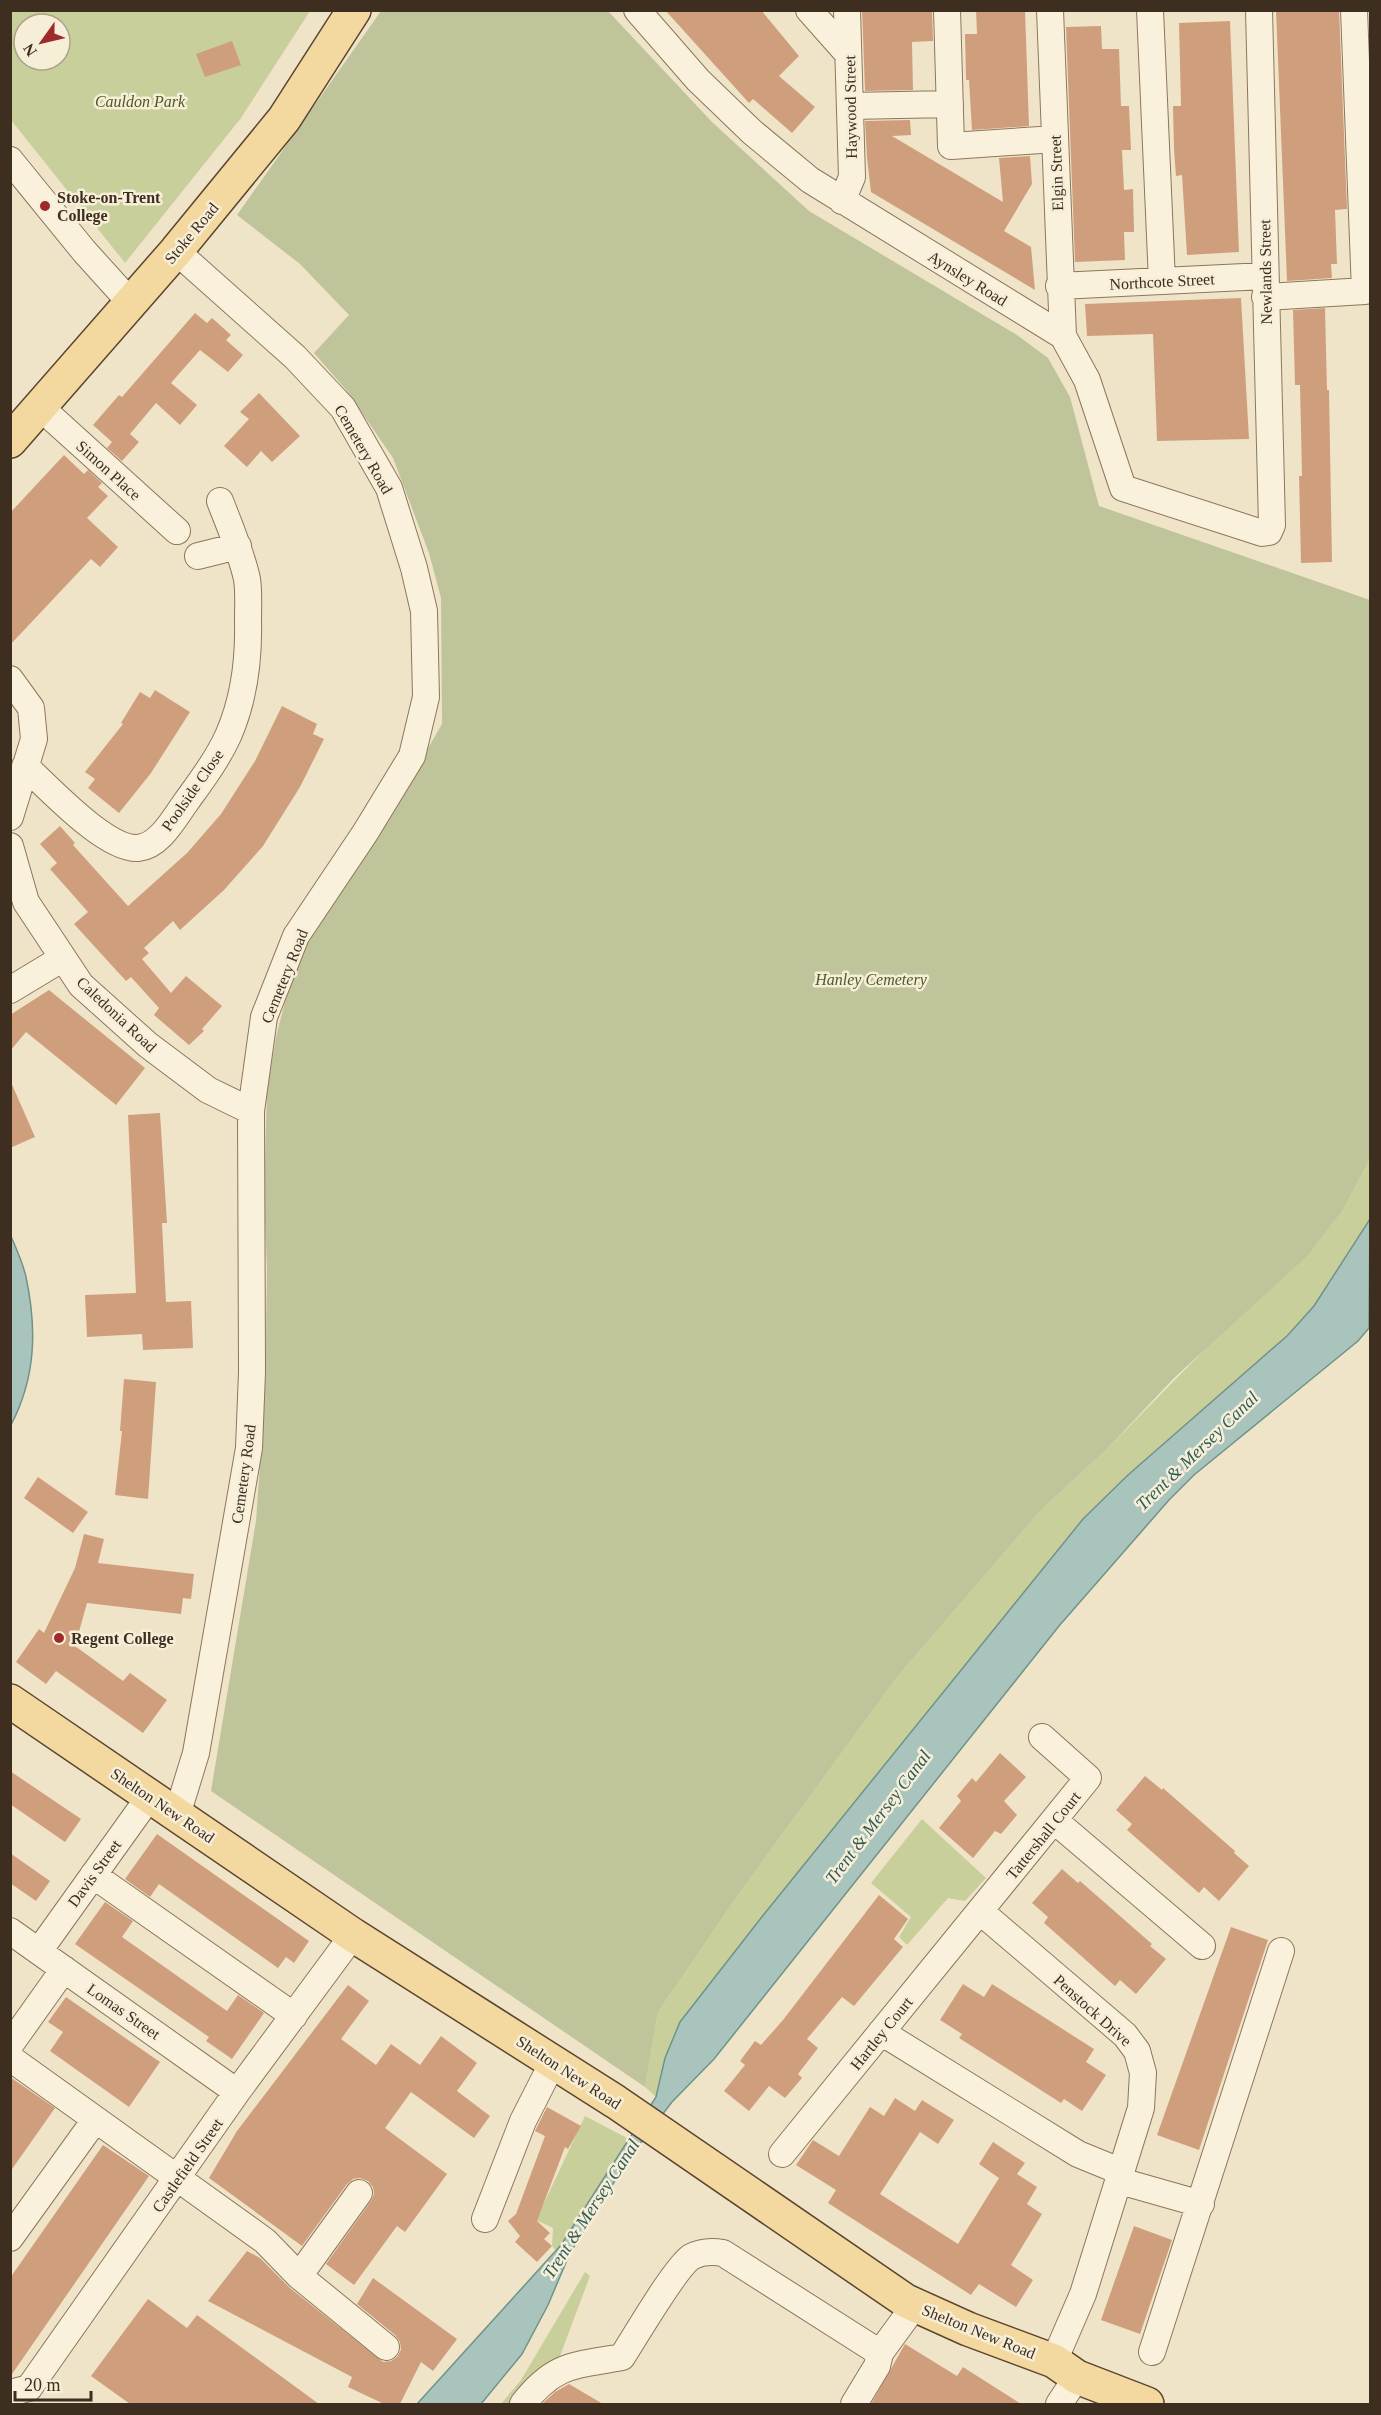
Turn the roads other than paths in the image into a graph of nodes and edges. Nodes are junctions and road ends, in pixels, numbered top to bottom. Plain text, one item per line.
1 (354, 10) edge
2 (637, 10) edge
3 (809, 10) edge
4 (847, 10) edge
5 (947, 10) edge
6 (1050, 10) edge
7 (1150, 10) edge
8 (1259, 10) edge
9 (1354, 10) edge
10 (849, 54) junction
11 (950, 104) junction
12 (850, 106) junction
13 (1054, 139) junction
14 (10, 160) edge
15 (842, 201) junction
16 (176, 251) junction
17 (1162, 281) junction
18 (1059, 286) junction
19 (1265, 286) junction
20 (131, 303) junction
21 (1063, 336) junction
22 (41, 408) junction
23 (10, 441) edge
24 (220, 501) dead end
25 (177, 531) dead end
26 (1269, 532) joint
27 (238, 546) junction
28 (198, 556) dead end
29 (10, 679) edge
30 (25, 766) junction
31 (10, 816) edge
32 (10, 846) edge
33 (63, 958) junction
34 (10, 990) edge
35 (251, 1111) junction
36 (10, 1701) edge
37 (1042, 1737) dead end
38 (150, 1796) junction
39 (177, 1815) junction
40 (1055, 1821) junction
41 (93, 1875) junction
42 (981, 1912) junction
43 (10, 1931) edge
44 (354, 1935) junction
45 (1202, 1946) dead end
46 (39, 1951) junction
47 (1281, 1951) dead end
48 (64, 1969) junction
49 (294, 2016) junction
50 (881, 2032) junction
51 (10, 2045) edge
52 (10, 2058) edge
53 (553, 2062) junction
54 (237, 2092) junction
55 (95, 2120) junction
56 (782, 2154) dead end
57 (1121, 2177) junction
58 (178, 2178) junction
59 (359, 2193) dead end
60 (1201, 2204) junction
61 (485, 2219) dead end
62 (10, 2238) edge
63 (299, 2276) junction
64 (915, 2305) junction
65 (386, 2347) dead end
66 (1152, 2352) dead end
67 (880, 2354) junction
68 (1065, 2369) junction
69 (15, 2392) edge
70 (523, 2404) edge
71 (854, 2404) edge
72 (1059, 2404) edge
73 (1147, 2404) edge

1 - 16 main road, Stoke Road
2 - 15 street, Aynsley Road
3 - 10 street
4 - 10 street, Haywood Street
5 - 11 street
6 - 13 street, Elgin Street
7 - 17 street
8 - 19 street, Newlands Street
9 - 19 street, Northcote Street
10 - 12 street, Haywood Street
11 - 12 street
11 - 13 street
12 - 15 street, Haywood Street
13 - 18 street, Elgin Street
14 - 20 street
15 - 21 street, Aynsley Road
16 - 20 main road, Stoke Road
16 - 35 street, Cemetery Road
17 - 18 street, Northcote Street
17 - 19 street, Northcote Street
18 - 21 street, Elgin Street
19 - 26 street, Newlands Street
20 - 22 main road, Stoke Road
21 - 26 street, Aynsley Road
22 - 23 main road, Stoke Road
22 - 25 street, Simon Place
24 - 27 street, Poolside Close
27 - 28 street
27 - 30 street, Poolside Close
29 - 30 street
30 - 31 street
32 - 33 street, Caledonia Road
33 - 34 street
33 - 35 street, Caledonia Road
35 - 39 street, Cemetery Road
36 - 38 main road, Shelton New Road
37 - 40 street, Tattershall Court
38 - 39 main road, Shelton New Road
38 - 41 street, Davis Street
39 - 44 main road, Shelton New Road
40 - 42 street, Tattershall Court
40 - 45 street
41 - 46 street, Davis Street
41 - 49 street
42 - 50 street, Hartley Court
42 - 57 street, Penstock Drive
43 - 46 street, Lomas Street
44 - 49 street, Castlefield Street
44 - 53 main road, Shelton New Road
46 - 48 street, Lomas Street
47 - 60 street
48 - 51 street
48 - 54 street, Lomas Street
49 - 54 street, Castlefield Street
50 - 56 street, Hartley Court
50 - 57 street
52 - 55 street
53 - 61 street
53 - 64 main road, Shelton New Road
54 - 58 street, Castlefield Street
55 - 58 street
55 - 62 street
57 - 60 street
57 - 68 street, Penstock Drive
58 - 63 street
58 - 69 street, Castlefield Street
59 - 63 street
60 - 66 street
63 - 65 street
64 - 67 street
64 - 68 main road, Shelton New Road
67 - 70 street
67 - 71 street
68 - 72 street, Penstock Drive
68 - 73 main road, Shelton New Road

